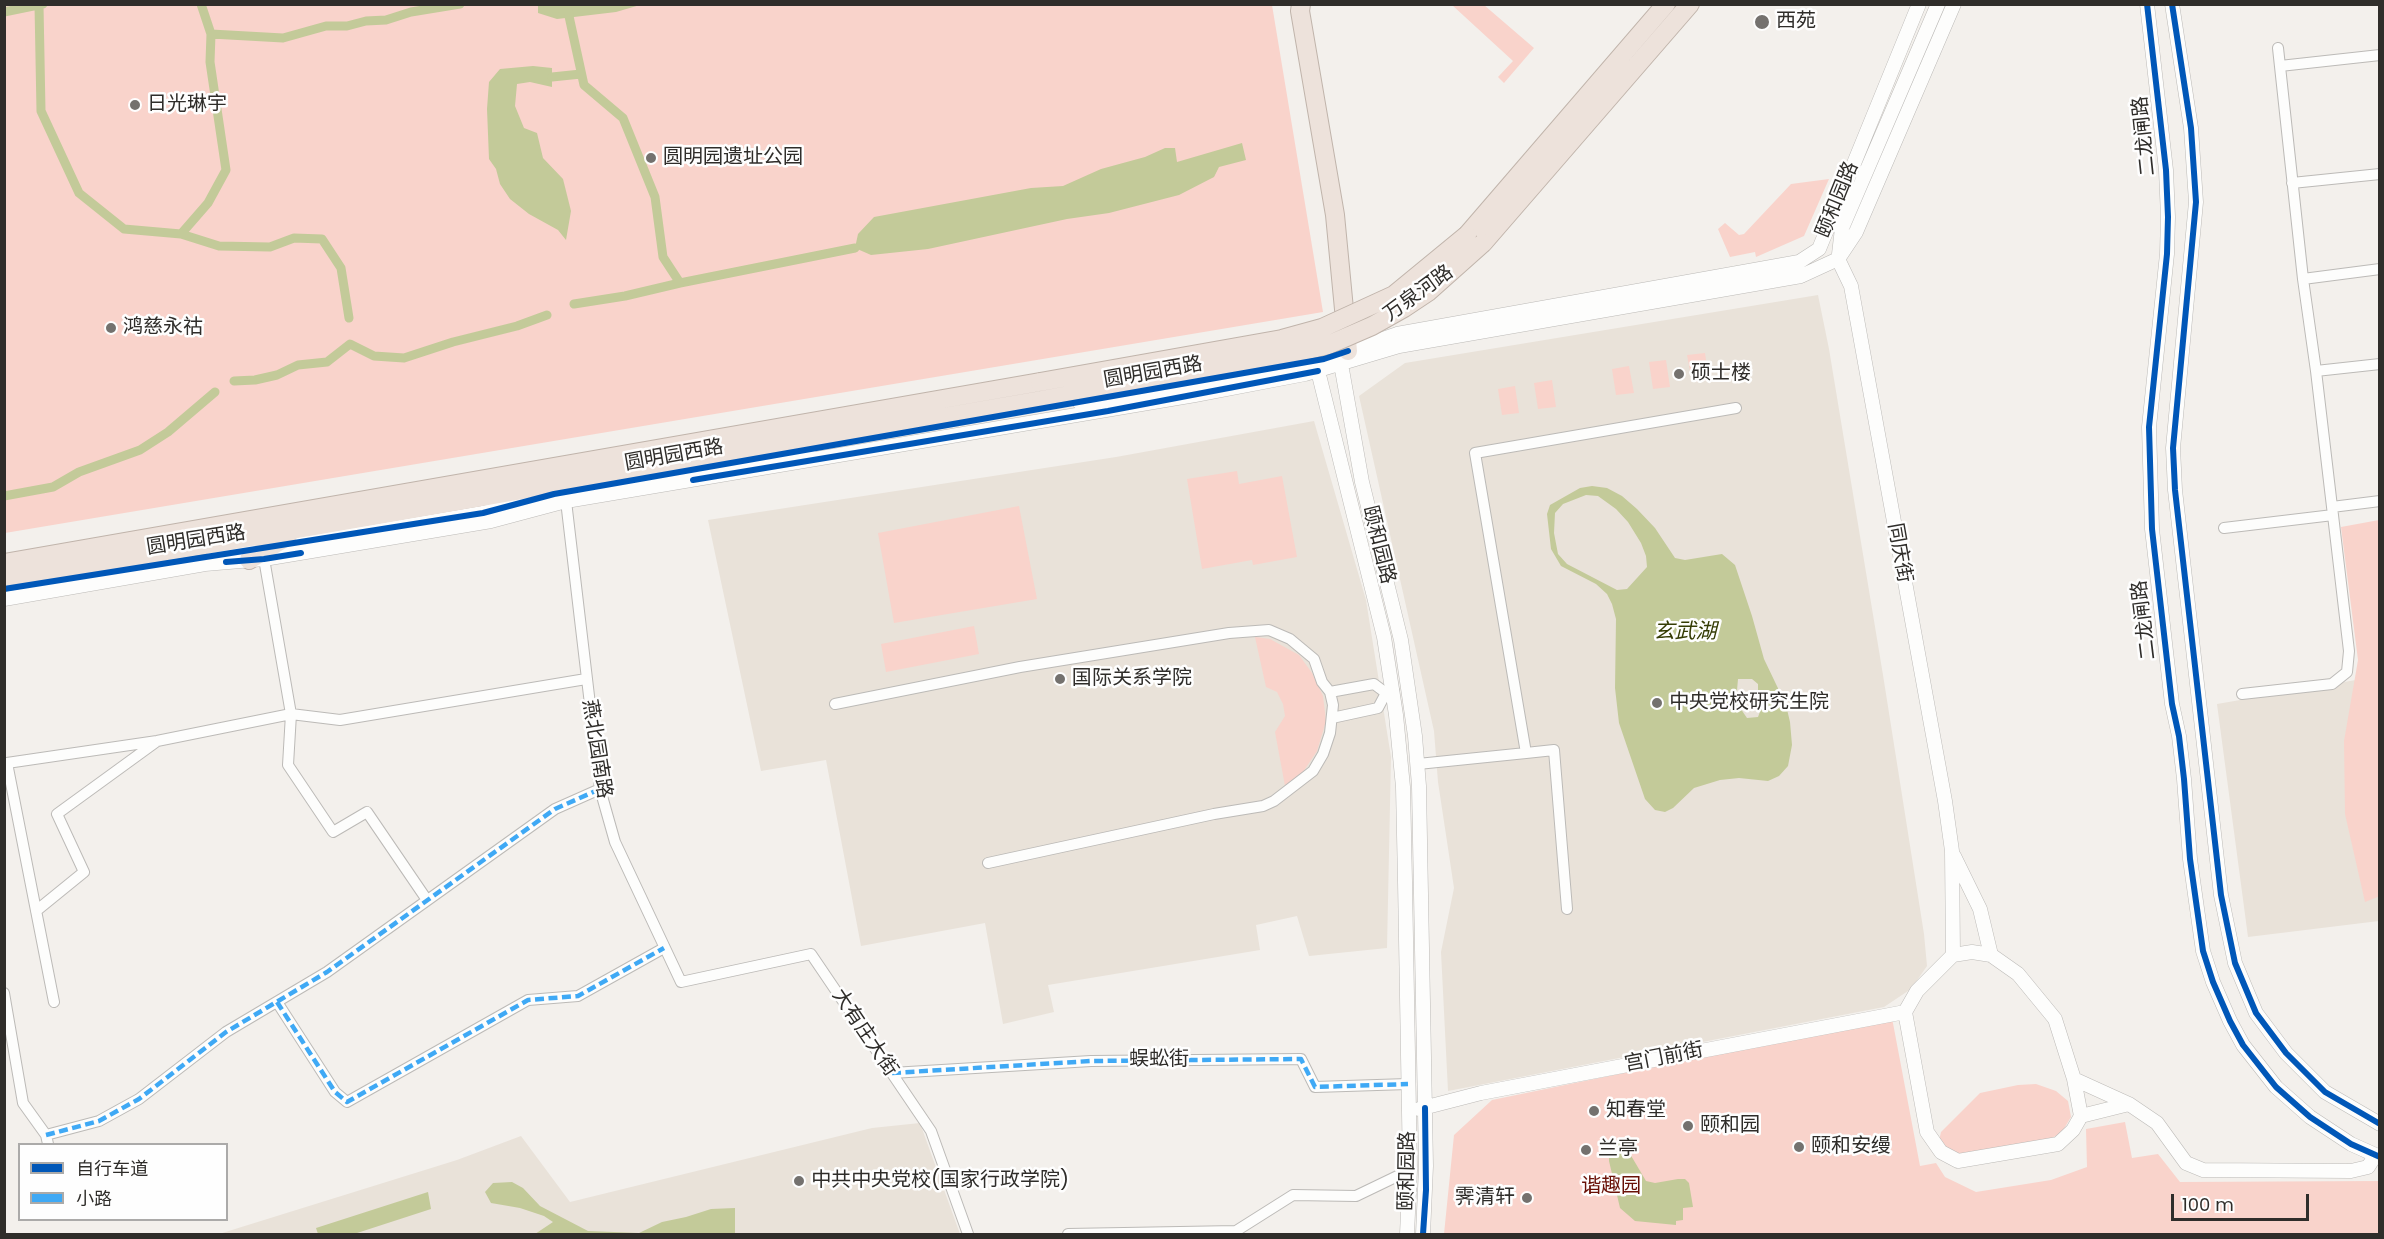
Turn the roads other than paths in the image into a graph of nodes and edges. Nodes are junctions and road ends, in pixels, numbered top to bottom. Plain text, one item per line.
1 (1301, 4) edge
2 (1666, 4) edge
3 (1690, 4) edge
4 (1919, 4) edge
5 (1938, 4) edge
6 (1954, 4) edge
7 (2146, 4) edge
8 (2172, 4) edge
9 (2278, 48) dead end
10 (2379, 55) edge
11 (2280, 66) junction
12 (2379, 174) edge
13 (2292, 183) junction
14 (1819, 249) junction
15 (1838, 259) junction
16 (2379, 269) edge
17 (2303, 279) junction
18 (1344, 358) junction
19 (2379, 364) edge
20 (1318, 371) junction
21 (2316, 371) junction
22 (1040, 391) junction
23 (1736, 408) dead end
24 (566, 501) junction
25 (2379, 501) edge
26 (2332, 511) junction
27 (2224, 528) dead end
28 (300, 529) junction
29 (261, 553) junction
30 (4, 562) edge
31 (4, 580) edge
32 (4, 589) edge
33 (4, 599) edge
34 (586, 679) junction
35 (1330, 692) junction
36 (1390, 692) junction
37 (2242, 694) dead end
38 (835, 704) dead end
39 (291, 714) junction
40 (1332, 718) junction
41 (157, 741) junction
42 (1526, 753) junction
43 (1418, 764) junction
44 (2209, 787) junction
45 (600, 789) junction
46 (2184, 790) junction
47 (1952, 851) junction
48 (988, 863) dead end
49 (427, 900) junction
50 (1567, 909) dead end
51 (36, 912) junction
52 (664, 948) junction
53 (1953, 955) junction
54 (1991, 955) junction
55 (681, 982) joint
56 (4, 993) edge
57 (54, 1002) dead end
58 (277, 1002) junction
59 (1905, 1012) junction
60 (892, 1073) junction
61 (2074, 1078) junction
62 (1408, 1084) junction
63 (2128, 1104) junction
64 (1425, 1108) junction
65 (1409, 1111) junction
66 (2081, 1116) junction
67 (2379, 1124) edge
68 (47, 1140) edge
69 (2377, 1156) edge
70 (1410, 1170) junction
71 (968, 1234) edge
72 (1068, 1234) edge
73 (1407, 1234) edge
74 (1423, 1234) edge

1 - 18 highway
2 - 22 highway, 圆明园西路, bridge
3 - 22 highway, 万泉河路, bridge
4 - 14 main road, 颐和园路
5 - 15 main road, 颐和园路
6 - 15 main road, 颐和园路
7 - 46 main road, 二龙闸路
8 - 44 main road
9 - 11 street
10 - 11 street
11 - 13 street
12 - 13 street
13 - 17 street
14 - 15 main road
14 - 18 main road, 颐和园路
15 - 18 main road, 颐和园路
15 - 47 main road, 同庆街
16 - 17 street
17 - 21 street
18 - 20 main road
18 - 29 main road, 圆明园西路
18 - 43 main road, 颐和园路
19 - 21 street
20 - 24 main road, 圆明园西路
20 - 36 main road, 颐和园路
21 - 26 street
22 - 28 highway, 圆明园西路
22 - 30 highway, 圆明园西路
23 - 42 street
24 - 29 main road, 圆明园西路
24 - 34 street, 燕北园南路
25 - 26 street
26 - 27 street
26 - 37 street
28 - 29 highway
28 - 31 highway, 圆明园西路
29 - 32 main road, 圆明园西路
29 - 33 main road, 圆明园西路
29 - 39 street
34 - 39 street
34 - 45 street, 燕北园南路
35 - 36 street
35 - 38 street
35 - 40 street
36 - 40 street
36 - 62 main road, 颐和园路
39 - 41 street
39 - 49 street
40 - 48 street
41 - 51 street
41 - 51 street
42 - 43 street
42 - 50 street
43 - 64 main road, 颐和园路
44 - 46 main road
44 - 67 main road
45 - 49 street
45 - 52 street, 燕北园南路
46 - 69 main road, 二龙闸路
47 - 53 main road
47 - 54 main road
49 - 58 street
51 - 57 street
52 - 55 street, 燕北园南路
52 - 58 street
53 - 54 main road
53 - 59 main road
54 - 61 main road
55 - 60 street, 大有庄大街
56 - 68 street
58 - 68 street
59 - 64 main road, 宫门前街
59 - 66 main road
60 - 62 street, 蜈蚣街
60 - 71 street, 大有庄大街
61 - 63 main road
61 - 66 main road
62 - 65 main road, 颐和园路
63 - 66 main road
63 - 69 main road
64 - 65 main road, 宫门前街
64 - 74 main road, 颐和园路
65 - 70 main road, 颐和园路
70 - 72 street
70 - 73 main road, 颐和园路

